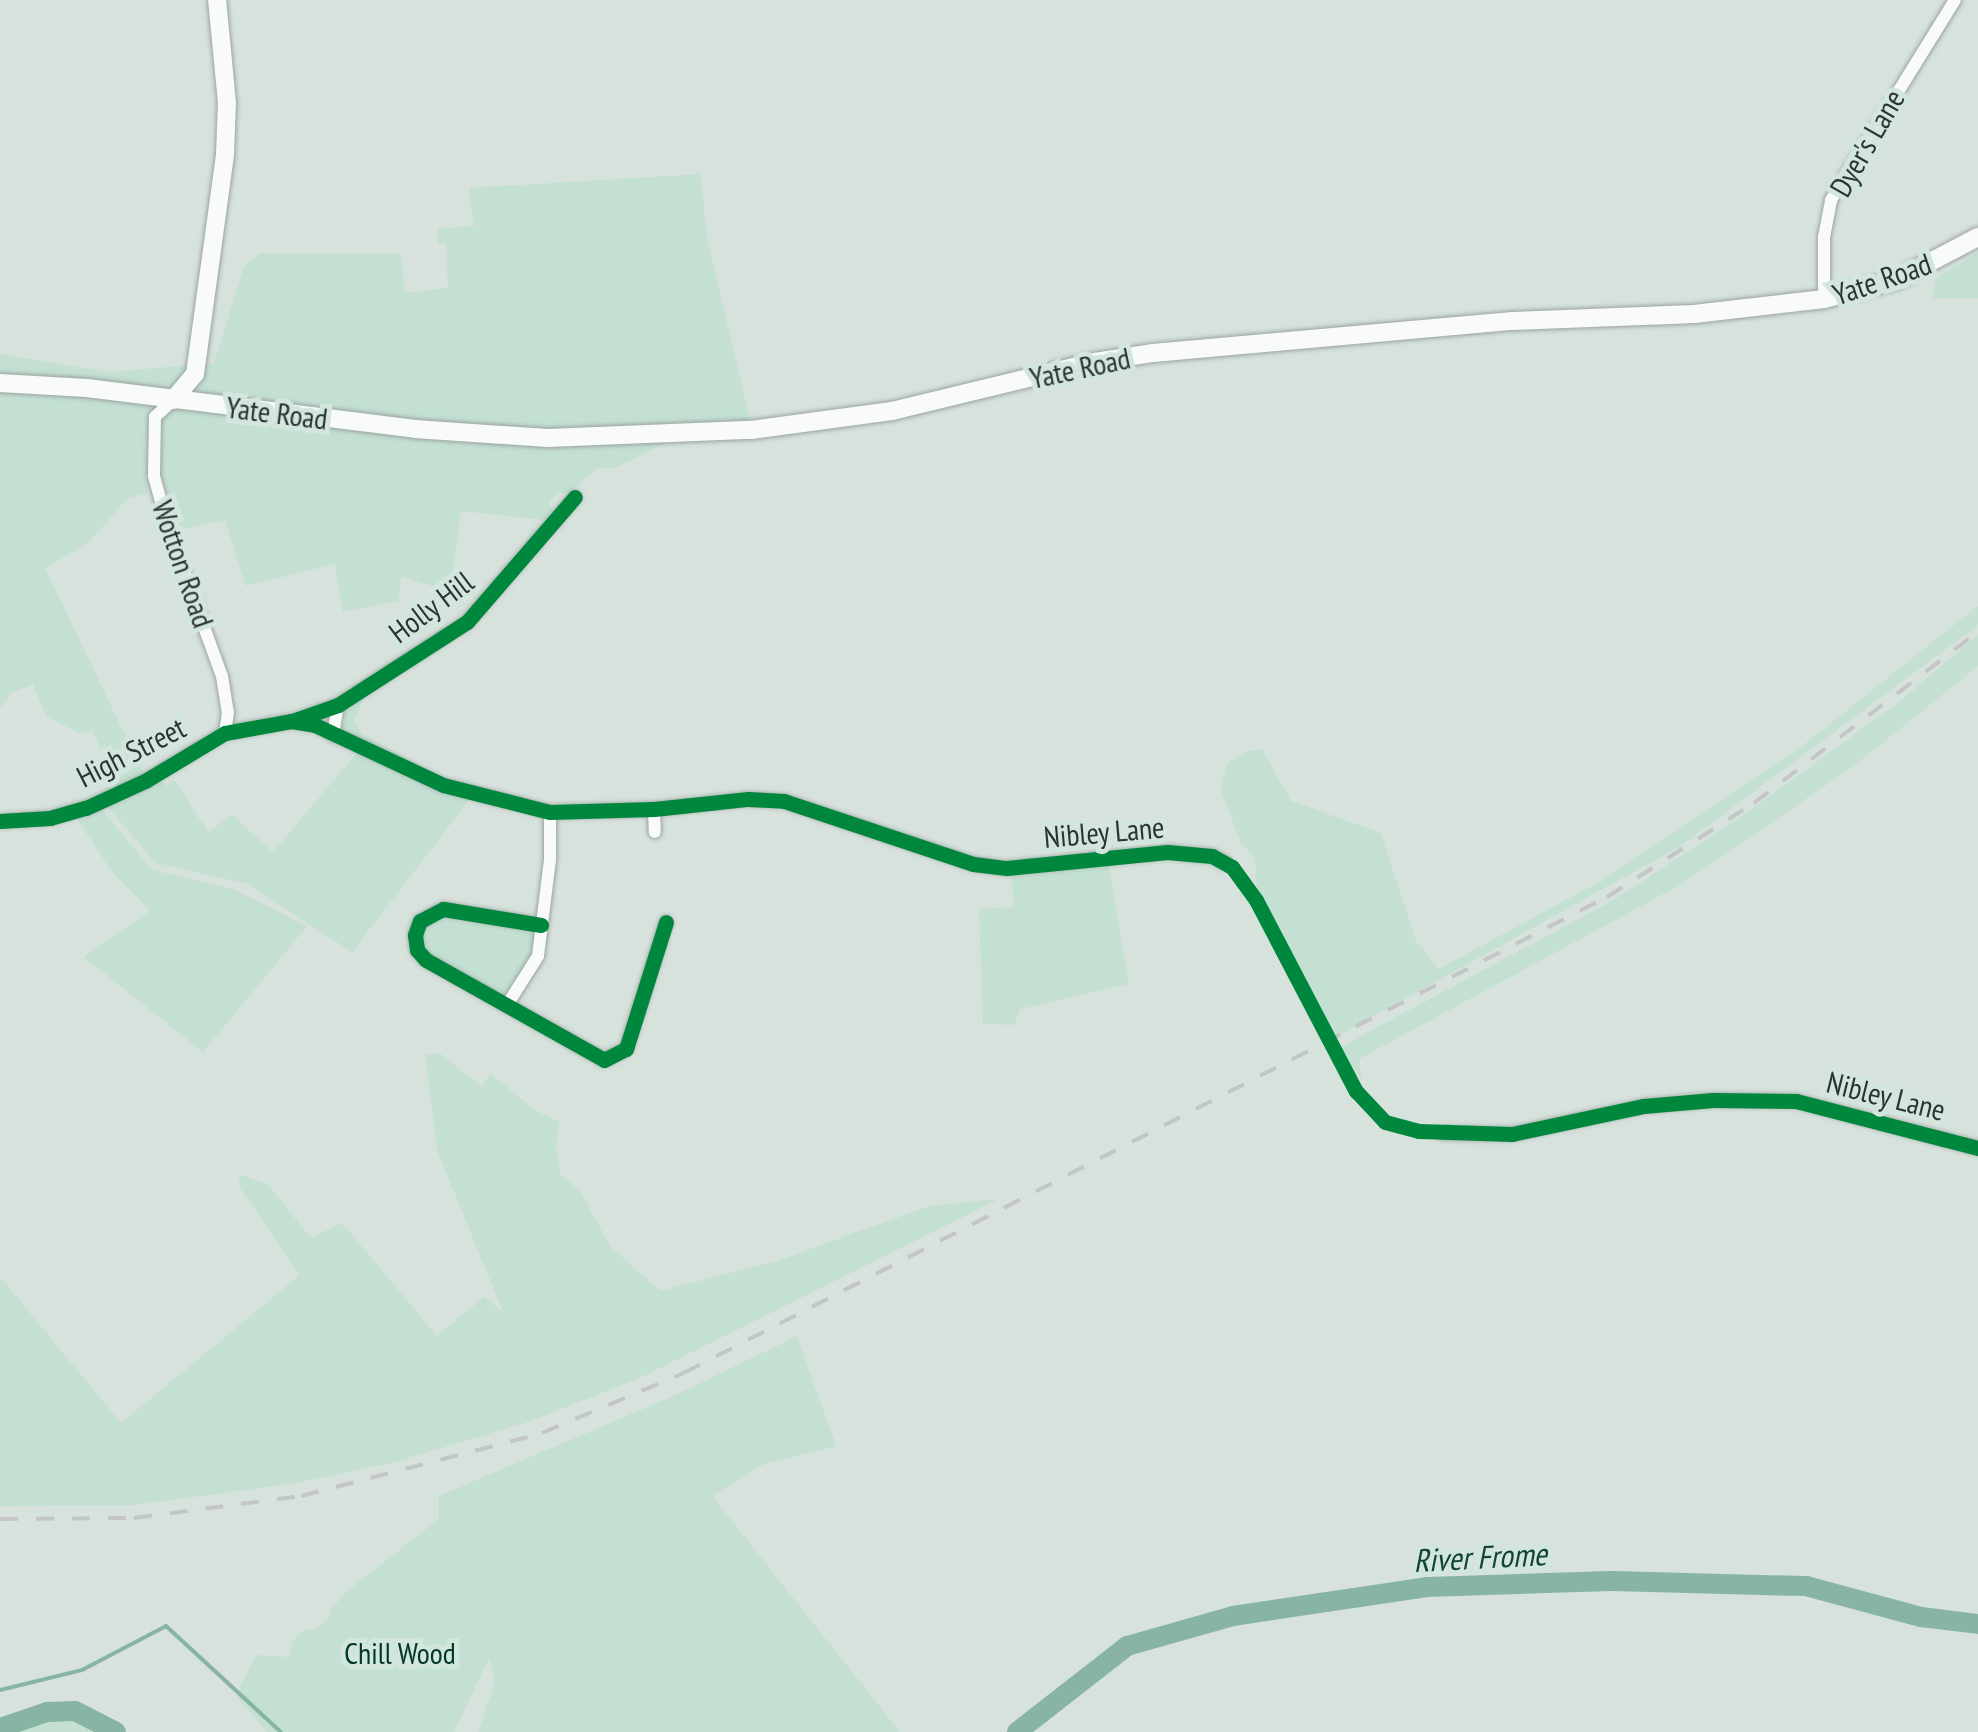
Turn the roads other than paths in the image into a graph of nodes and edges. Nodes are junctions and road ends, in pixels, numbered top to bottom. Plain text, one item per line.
1 (218, 0) edge
2 (1954, 0) edge
3 (1978, 237) edge
4 (1824, 300) junction
5 (0, 383) edge
6 (173, 400) junction
7 (575, 498) dead end
8 (338, 705) junction
9 (228, 712) junction
10 (291, 721) junction
11 (260, 724) junction
12 (226, 733) junction
13 (333, 735) junction
14 (654, 809) junction
15 (550, 812) junction
16 (0, 821) edge
17 (656, 832) dead end
18 (1224, 863) dead end
19 (541, 925) junction
20 (667, 930) dead end
21 (507, 1005) junction
22 (1443, 1134) dead end
23 (1978, 1148) edge

1 - 6 main road
2 - 4 street, Dyer's Lane
3 - 4 main road, Yate Road
4 - 6 main road, Yate Road
5 - 6 main road, Yate Road
6 - 9 street, Wotton Road
7 - 8 street, Holly Hill
8 - 10 street, Holly Hill
8 - 13 street
9 - 11 street, Nibley Lane
9 - 12 street, Wotton Road
10 - 11 street, Nibley Lane
10 - 13 street, Nibley Lane
11 - 12 street, Nibley Lane
12 - 16 street, High Street
13 - 15 street, Nibley Lane
14 - 15 street, Nibley Lane
14 - 17 street
14 - 18 street, Nibley Lane
15 - 19 street
19 - 21 street
19 - 21 street
20 - 21 street
22 - 23 street, Nibley Lane

